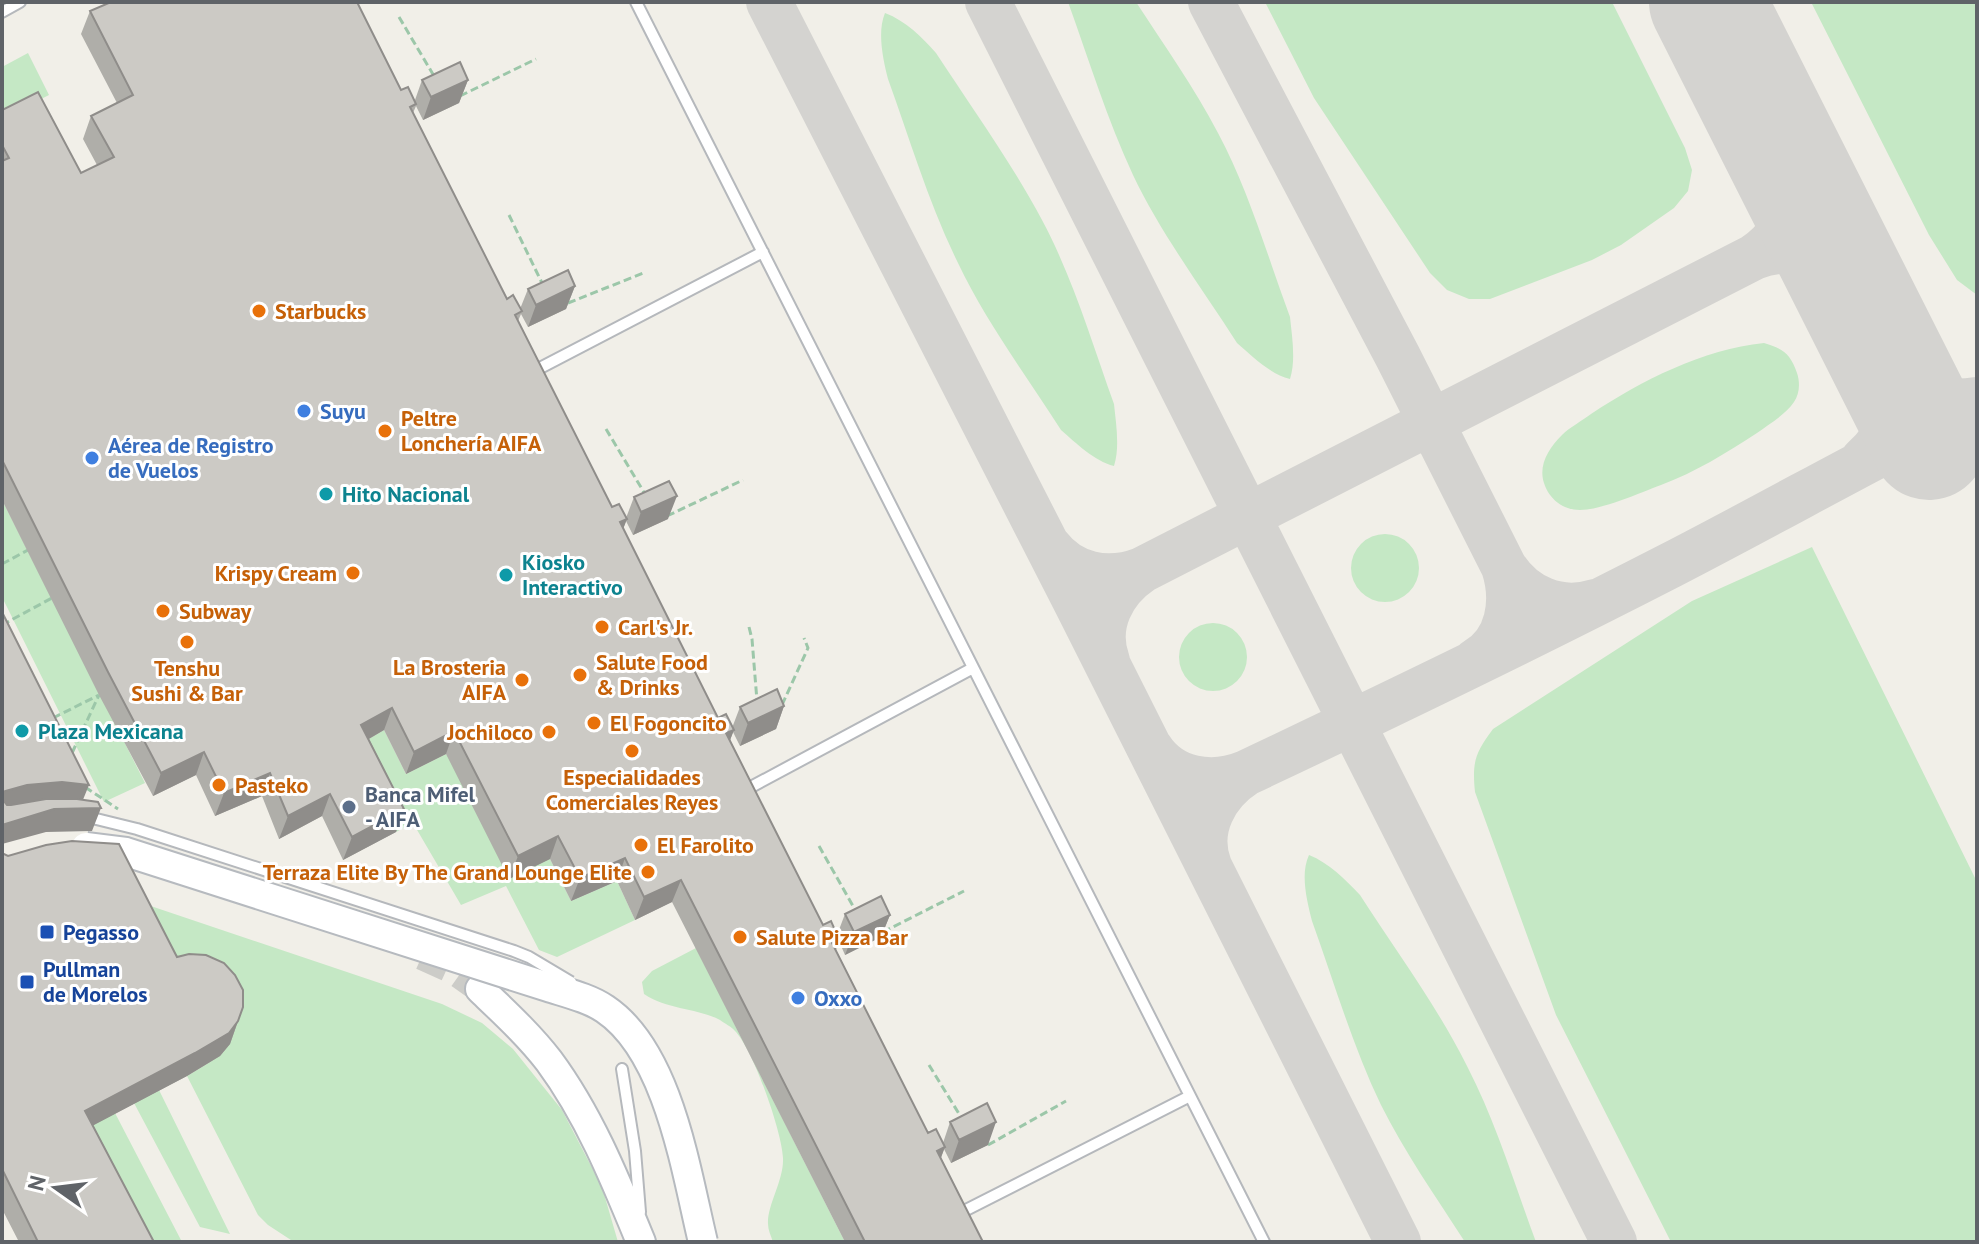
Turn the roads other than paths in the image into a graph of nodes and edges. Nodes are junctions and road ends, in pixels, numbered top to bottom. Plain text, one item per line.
1 (20, 2) edge
2 (636, 2) edge
3 (2, 12) edge
4 (763, 252) junction
5 (533, 354) edge
6 (540, 368) junction
7 (547, 382) edge
8 (973, 668) junction
9 (744, 773) edge
10 (751, 787) junction
11 (758, 801) edge
12 (75, 815) edge
13 (63, 847) edge
14 (480, 989) tunnel mouth
15 (604, 1008) junction
16 (622, 1069) dead end
17 (1190, 1096) junction
18 (959, 1196) edge
19 (642, 1242) edge
20 (703, 1242) edge
21 (1264, 1242) edge

1 - 3 lane
2 - 4 lane
4 - 6 lane
4 - 8 lane
5 - 6 lane
6 - 7 lane
8 - 10 lane
8 - 17 lane
9 - 10 lane
10 - 11 lane
12 - 15 lane, bridge
13 - 15 main road, bridge
14 - 19 main road
15 - 20 main road, bridge
16 - 19 lane
17 - 18 lane
17 - 21 lane

